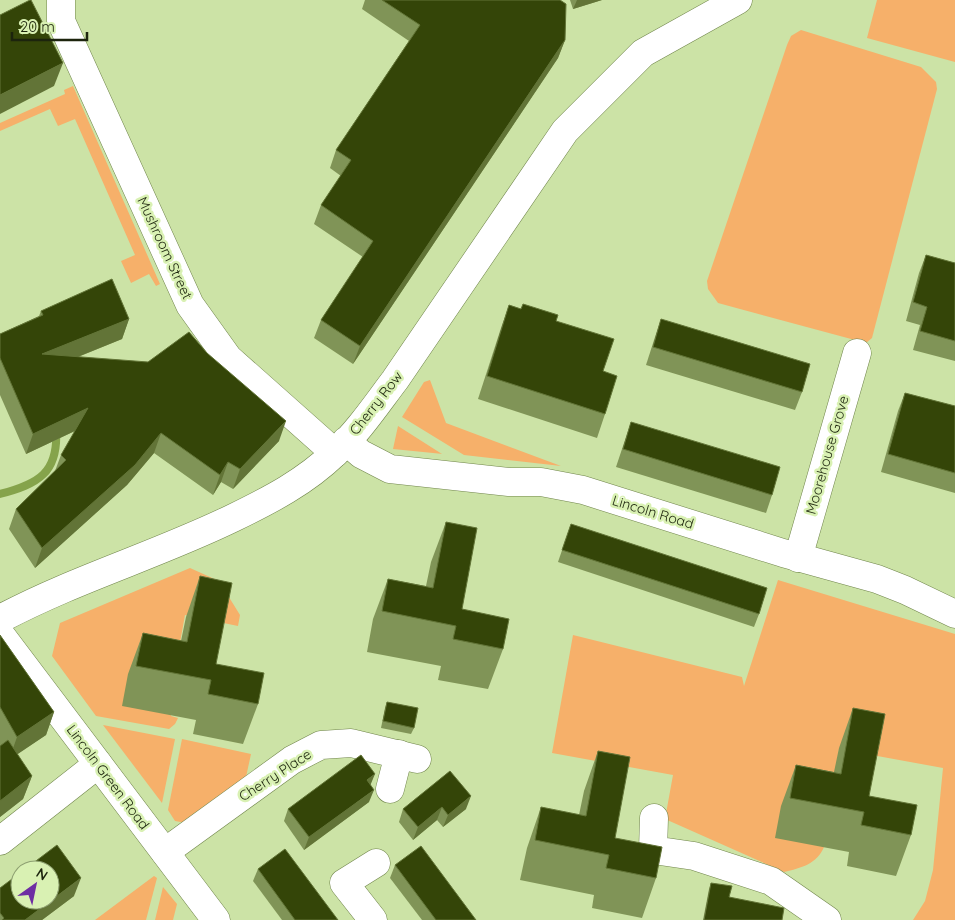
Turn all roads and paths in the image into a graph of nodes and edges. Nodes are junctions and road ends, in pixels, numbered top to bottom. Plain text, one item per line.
1 (60, 0) edge
2 (738, 0) edge
3 (857, 353) dead end
4 (341, 447) junction
5 (798, 558) junction
6 (955, 614) edge
7 (0, 619) edge
8 (0, 634) edge
9 (98, 764) junction
10 (390, 789) dead end
11 (654, 818) dead end
12 (0, 840) edge
13 (165, 852) junction
14 (376, 863) dead end
15 (216, 920) edge
16 (372, 920) edge
17 (827, 920) edge

1 - 4 street, Mushroom Street
2 - 4 street, Cherry Row
3 - 5 street, Moorehouse Grove
4 - 5 street, Lincoln Road
4 - 7 street, Cherry Row
5 - 6 street, Lincoln Road
8 - 9 street, Lincoln Green Road
9 - 12 street
9 - 13 street, Lincoln Green Road
10 - 13 street, Cherry Place
11 - 17 street
13 - 15 street, Lincoln Green Road
14 - 16 street

